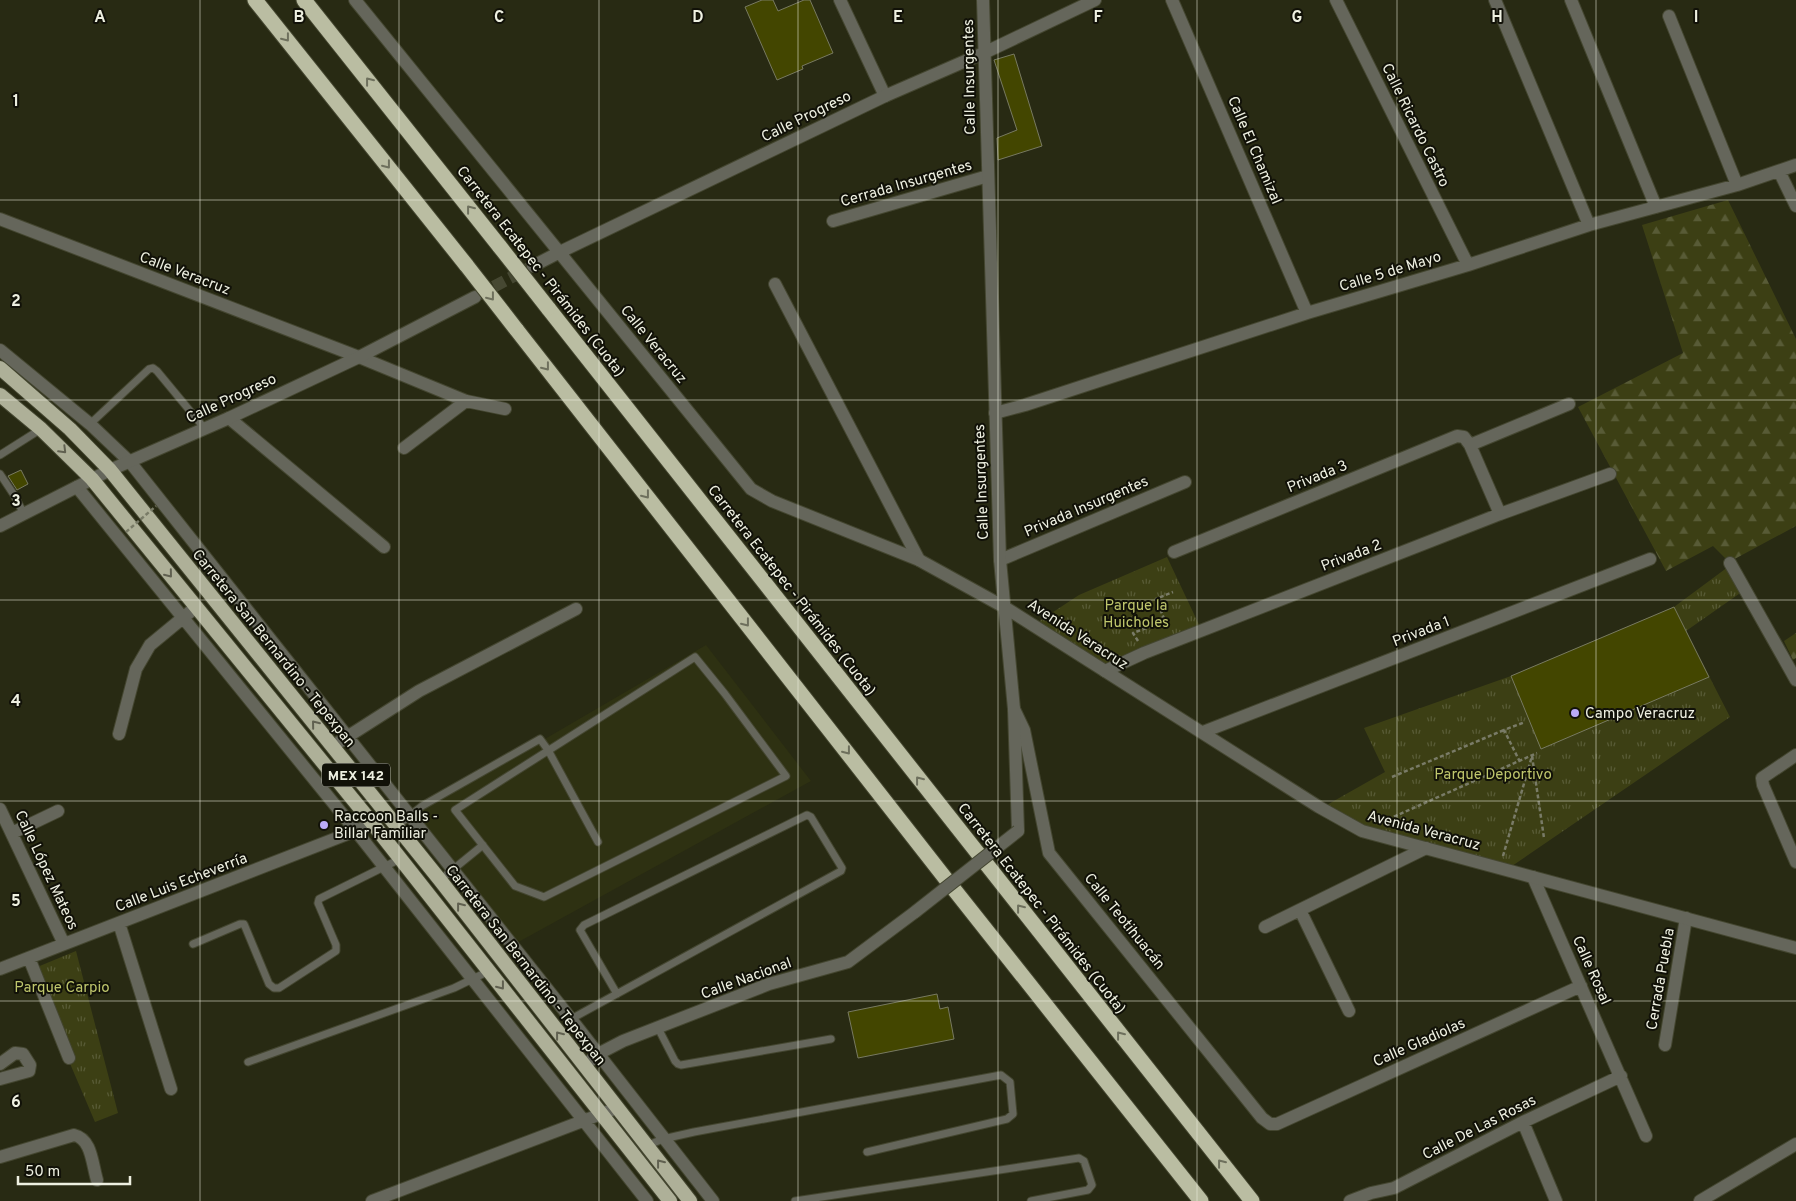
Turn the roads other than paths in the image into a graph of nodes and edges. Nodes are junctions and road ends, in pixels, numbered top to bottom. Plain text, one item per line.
1 (255, 0) edge
2 (304, 0) edge
3 (355, 0) edge
4 (840, 0) edge
5 (983, 0) edge
6 (1095, 0) edge
7 (1172, 0) edge
8 (1336, 0) edge
9 (1495, 0) edge
10 (1571, 0) edge
11 (1669, 16) dead end
12 (986, 52) junction
13 (885, 96) junction
14 (1796, 165) edge
15 (1779, 171) junction
16 (988, 176) junction
17 (1737, 185) junction
18 (1796, 206) edge
19 (1656, 207) junction
20 (0, 219) edge
21 (833, 221) dead end
22 (1589, 225) junction
23 (560, 252) junction
24 (1468, 265) junction
25 (533, 266) tunnel mouth
26 (776, 284) dead end
27 (475, 297) tunnel mouth
28 (1307, 313) junction
29 (0, 350) edge
30 (359, 357) junction
31 (0, 368) edge
32 (0, 395) edge
33 (466, 401) junction
34 (1569, 404) dead end
35 (505, 409) dead end
36 (995, 413) junction
37 (229, 418) junction
38 (90, 424) junction
39 (41, 429) junction
40 (205, 429) junction
41 (1470, 445) junction
42 (404, 448) dead end
43 (0, 454) edge
44 (130, 462) junction
45 (110, 470) junction
46 (0, 474) edge
47 (1610, 474) dead end
48 (92, 479) junction
49 (1185, 482) dead end
50 (77, 487) junction
51 (24, 514) junction
52 (1500, 514) junction
53 (0, 526) edge
54 (384, 547) dead end
55 (1174, 552) dead end
56 (1650, 559) dead end
57 (919, 560) junction
58 (1000, 560) junction
59 (1730, 563) dead end
60 (196, 607) junction
61 (1006, 608) junction
62 (576, 609) dead end
63 (182, 618) junction
64 (1105, 671) junction
65 (1796, 680) edge
66 (1014, 709) junction
67 (1203, 732) junction
68 (118, 734) dead end
69 (348, 737) junction
70 (333, 746) junction
71 (548, 750) junction
72 (1796, 755) edge
73 (0, 809) edge
74 (58, 811) dead end
75 (410, 815) junction
76 (373, 824) junction
77 (397, 826) junction
78 (356, 831) junction
79 (12, 834) junction
80 (598, 842) dead end
81 (483, 845) junction
82 (1426, 848) junction
83 (400, 859) junction
84 (1796, 862) edge
85 (384, 867) junction
86 (453, 870) junction
87 (1533, 877) junction
88 (440, 880) junction
89 (1300, 910) junction
90 (915, 912) joint
91 (1686, 918) junction
92 (119, 923) junction
93 (1265, 927) dead end
94 (64, 944) junction
95 (193, 944) dead end
96 (1796, 948) edge
97 (29, 958) junction
98 (0, 969) edge
99 (489, 971) junction
100 (472, 980) junction
101 (1582, 986) junction
102 (617, 994) junction
103 (1349, 1011) dead end
104 (571, 1019) junction
105 (658, 1028) junction
106 (831, 1038) dead end
107 (1665, 1044) dead end
108 (598, 1054) junction
109 (70, 1058) dead end
110 (248, 1062) dead end
111 (0, 1064) edge
112 (584, 1066) junction
113 (1621, 1076) junction
114 (0, 1079) edge
115 (171, 1089) dead end
116 (617, 1108) junction
117 (602, 1113) junction
118 (583, 1120) junction
119 (1523, 1122) junction
120 (1270, 1124) joint
121 (1646, 1136) dead end
122 (663, 1139) junction
123 (1796, 1144) edge
124 (646, 1146) junction
125 (867, 1152) dead end
126 (0, 1157) edge
127 (97, 1180) dead end
128 (372, 1201) edge
129 (647, 1201) edge
130 (670, 1201) edge
131 (690, 1201) edge
132 (713, 1201) edge
133 (795, 1201) edge
134 (1031, 1201) edge
135 (1202, 1201) edge
136 (1252, 1201) edge
137 (1350, 1201) edge
138 (1556, 1201) edge
139 (1700, 1201) edge

1 -> 135 highway, bridge
136 -> 2 highway, Carretera Ecatepec - Pirámides (Cuota), bridge
3 - 23 street, Calle Veracruz
4 - 13 street
5 - 12 street, Calle Insurgentes
6 - 12 street, Calle Progreso
7 - 28 street, Calle El Chamizal
8 - 24 street, Calle Ricardo Castro
9 - 22 street
10 - 19 street
11 - 17 street
12 - 13 street, Calle Progreso
12 - 16 street, Calle Insurgentes
13 - 23 street, Calle Progreso
14 - 15 street, Calle 5 de Mayo
15 - 17 street, Calle 5 de Mayo
15 - 18 street
16 - 21 street, Cerrada Insurgentes
16 - 36 street, Calle Insurgentes
17 - 19 street, Calle 5 de Mayo
19 - 22 street, Calle 5 de Mayo
20 - 30 street, Calle Veracruz
22 - 24 street, Calle 5 de Mayo
23 - 25 street, Calle Progreso
23 - 57 street, Calle Veracruz
24 - 28 street, Calle 5 de Mayo
26 - 57 street
27 - 30 street, Calle Progreso
28 - 36 street, Calle 5 de Mayo
29 - 38 street
30 - 33 street, Calle Veracruz
30 - 37 street, Calle Progreso
31 - 45 highway, Carretera San Bernardino - Tepexpan / MEX 142
32 - 39 highway, MEX 142
33 - 35 street, Calle Veracruz
33 - 42 street
34 - 41 street
36 - 58 street, Calle Insurgentes
37 - 40 street, Calle Progreso
37 - 54 street
38 - 40 lane
38 - 44 street
39 - 43 lane
39 -> 48 highway, MEX 142
40 - 44 street, Calle Progreso
41 - 52 street
41 - 55 street, Privada 3
44 - 45 street, Calle Progreso
44 - 69 street
45 - 48 street, Calle Progreso
70 -> 45 highway, Carretera San Bernardino - Tepexpan / MEX 142
46 - 51 lane
47 - 52 street, Privada 2
48 - 50 street, Calle Progreso
48 -> 60 highway, MEX 142
49 - 58 street, Privada Insurgentes
50 - 51 street, Calle Progreso
50 - 63 street
51 - 53 street, Calle Progreso
52 - 64 street, Privada 2
56 - 67 street, Privada 1
57 - 61 street, Calle Veracruz
58 - 61 street, Calle Insurgentes
59 - 65 street
60 - 63 street
60 - 76 highway, MEX 142
61 - 64 street, Avenida Veracruz
61 - 66 street, Calle Insurgentes
62 - 69 street
63 - 68 street
63 - 78 street
64 - 67 street, Avenida Veracruz
66 - 90 street, Calle Insurgentes, bridge
66 - 120 street, Calle Teotihuacán
67 - 82 street, Avenida Veracruz
69 - 70 street
69 - 75 street
70 - 77 highway, Carretera San Bernardino - Tepexpan / MEX 142
71 - 75 lane
71 - 80 lane
71 - 81 lane
71 - 81 lane
72 - 84 street
73 - 79 street, Calle López Mateos
74 - 79 street
75 - 77 lane
75 - 86 street
76 - 78 street, Calle Luis Echeverría
76 - 83 highway, MEX 142
77 - 88 highway, Carretera San Bernardino - Tepexpan / MEX 142
78 - 85 street
78 - 92 street, Calle Luis Echeverría
79 - 94 street, Calle López Mateos
81 - 86 lane
82 - 87 street, Avenida Veracruz
82 - 89 street
83 - 85 lane
83 - 99 highway, MEX 142
85 - 95 lane
85 - 100 street
86 - 88 lane
86 - 104 street
87 - 91 street, Avenida Veracruz
87 - 101 street, Calle Rosal
112 -> 88 highway, Carretera San Bernardino - Tepexpan / MEX 142
89 - 93 street
89 - 103 street
90 - 105 street, Calle Nacional
91 - 96 street, Avenida Veracruz
91 - 107 street, Cerrada Puebla
92 - 94 street, Calle Luis Echeverría
92 - 115 street
94 - 97 street, Calle Luis Echeverría
97 - 98 street, Calle Luis Echeverría
97 - 109 street
99 - 100 lane
99 -> 117 highway, MEX 142
100 - 110 lane
100 - 118 street
101 - 113 street, Calle Rosal
101 - 120 street, Calle Gladiolas
102 - 102 lane
102 - 104 lane
104 - 108 street
105 - 106 lane
105 - 108 street, Calle Nacional
108 - 112 street, Calle Nacional
108 - 122 street
111 - 114 street
112 - 116 highway, Carretera San Bernardino - Tepexpan / MEX 142
113 - 119 street, Calle De Las Rosas
113 - 121 street, Calle Rosal
116 - 117 street
116 - 124 highway, Carretera San Bernardino - Tepexpan / MEX 142
117 - 118 street
117 - 130 highway, MEX 142
118 - 128 street
118 - 129 street
119 - 137 street, Calle De Las Rosas
119 - 138 street
122 - 124 lane
122 - 125 lane
122 - 132 street
123 - 139 street
131 -> 124 highway, Carretera San Bernardino - Tepexpan / MEX 142
126 - 127 street
133 - 134 lane

